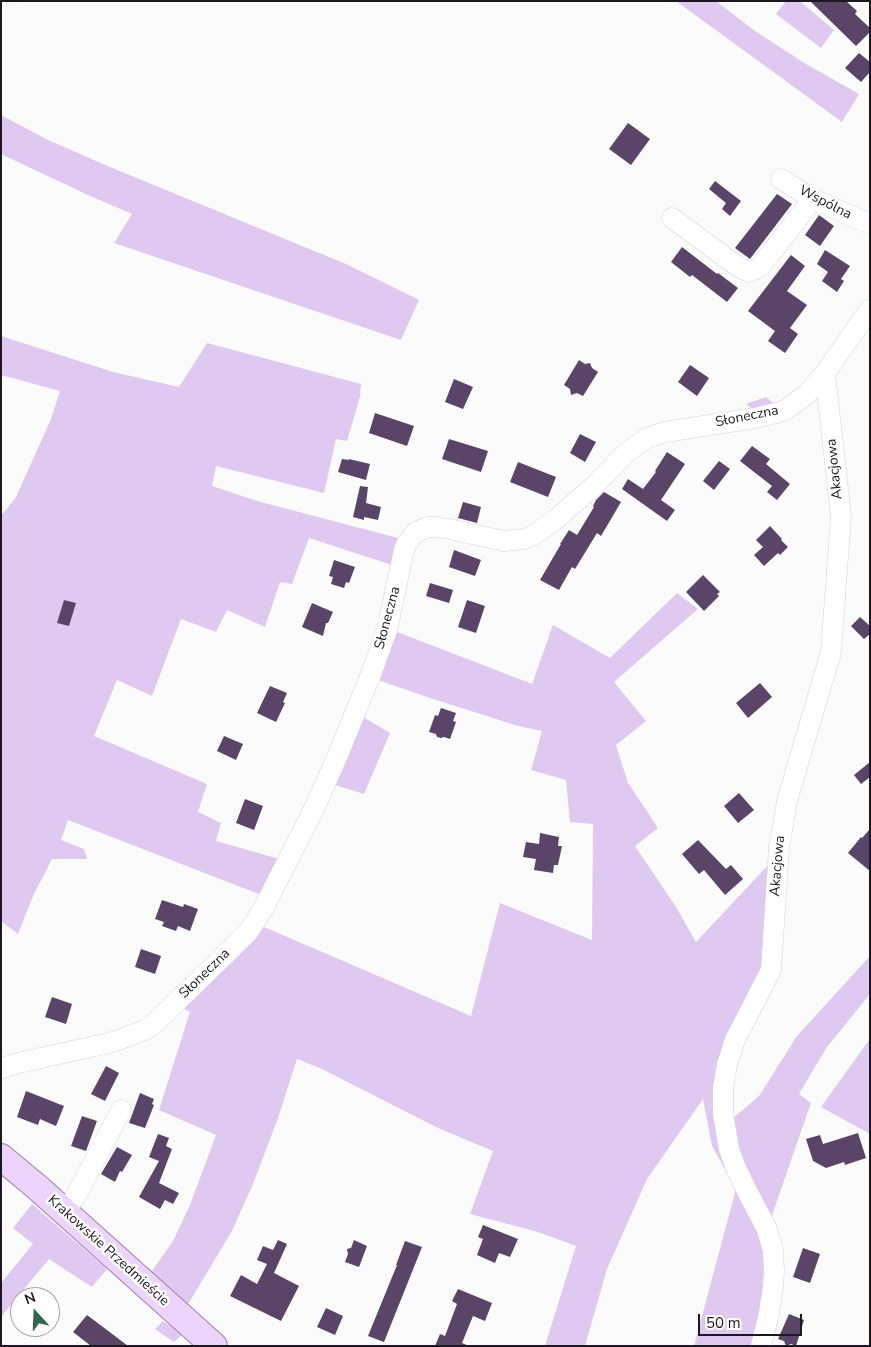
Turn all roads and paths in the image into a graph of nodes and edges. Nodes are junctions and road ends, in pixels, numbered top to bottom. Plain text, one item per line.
1 (781, 179) dead end
2 (813, 199) junction
3 (672, 218) dead end
4 (870, 224) edge
5 (870, 309) edge
6 (825, 373) junction
7 (1, 1069) edge
8 (121, 1110) dead end
9 (1, 1157) edge
10 (64, 1212) junction
11 (214, 1346) edge
12 (761, 1346) edge

1 - 2 street, Wspólna
2 - 3 street
2 - 4 street, Wspólna
5 - 6 street, Słoneczna
6 - 7 street, Słoneczna
6 - 12 street, Akacjowa
8 - 10 street
9 - 10 main road, Krakowskie Przedmieście
10 - 11 main road, Krakowskie Przedmieście

